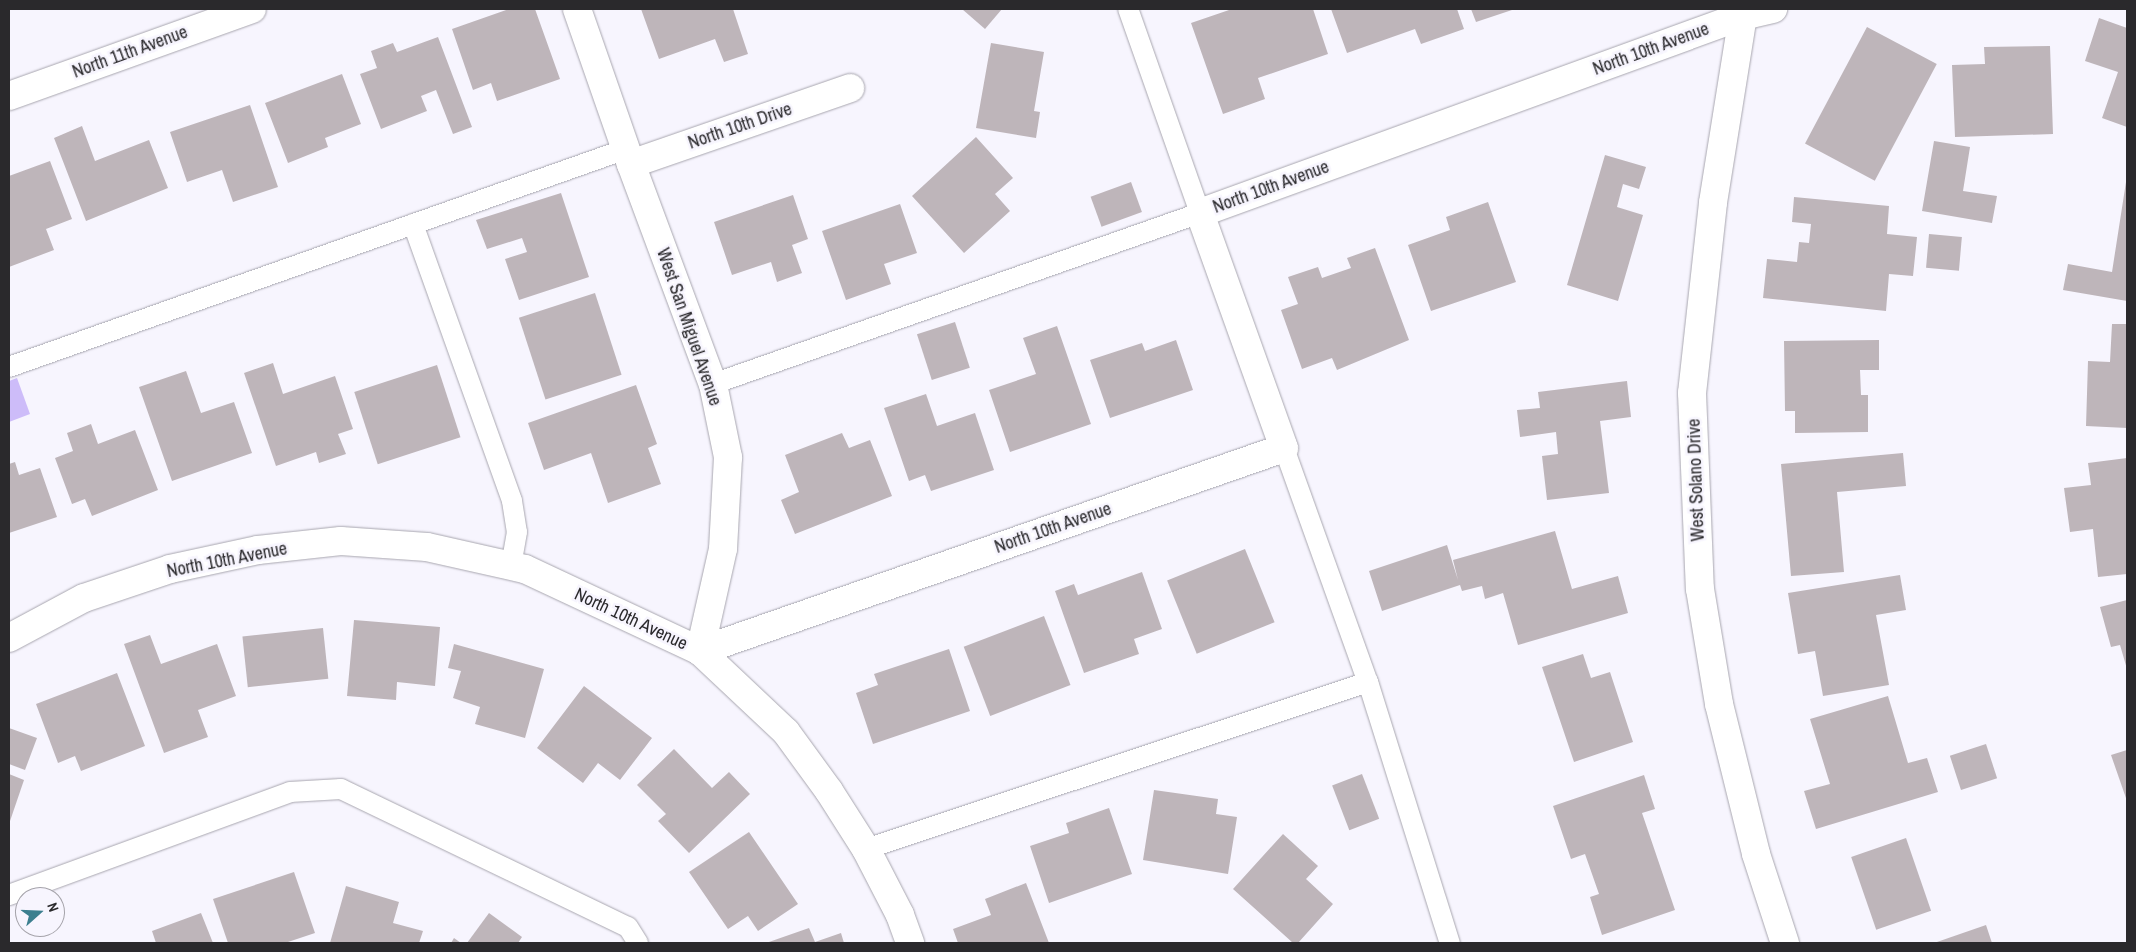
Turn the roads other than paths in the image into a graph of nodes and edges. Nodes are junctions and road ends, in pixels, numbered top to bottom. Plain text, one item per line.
1 (252, 9) edge
2 (578, 9) edge
3 (1128, 9) edge
4 (1773, 9) edge
5 (1743, 12) edge
6 (850, 88) dead end
7 (9, 96) edge
8 (628, 157) junction
9 (1200, 213) junction
10 (413, 224) junction
11 (9, 367) edge
12 (712, 384) junction
13 (1284, 448) junction
14 (511, 566) junction
15 (9, 638) edge
16 (700, 651) junction
17 (1368, 682) junction
18 (866, 849) junction
19 (9, 895) edge
20 (638, 943) edge
21 (910, 943) edge
22 (1450, 943) edge
23 (1785, 943) edge

1 - 7 street, North 11th Avenue
2 - 8 street, West San Miguel Avenue
3 - 9 lane
4 - 5 street, North 10th Avenue
5 - 9 street, North 10th Avenue
5 - 23 street, West Solano Drive
6 - 8 street, North 10th Drive
8 - 10 lane
8 - 12 street, West San Miguel Avenue
9 - 12 lane
9 - 13 street, North 10th Avenue
10 - 11 lane
10 - 14 lane
12 - 16 street, West San Miguel Avenue
13 - 16 street, North 10th Avenue
13 - 17 lane
14 - 15 street, North 10th Avenue
14 - 16 street, North 10th Avenue
16 - 18 street
17 - 18 lane
17 - 22 lane
18 - 21 street
19 - 20 lane

